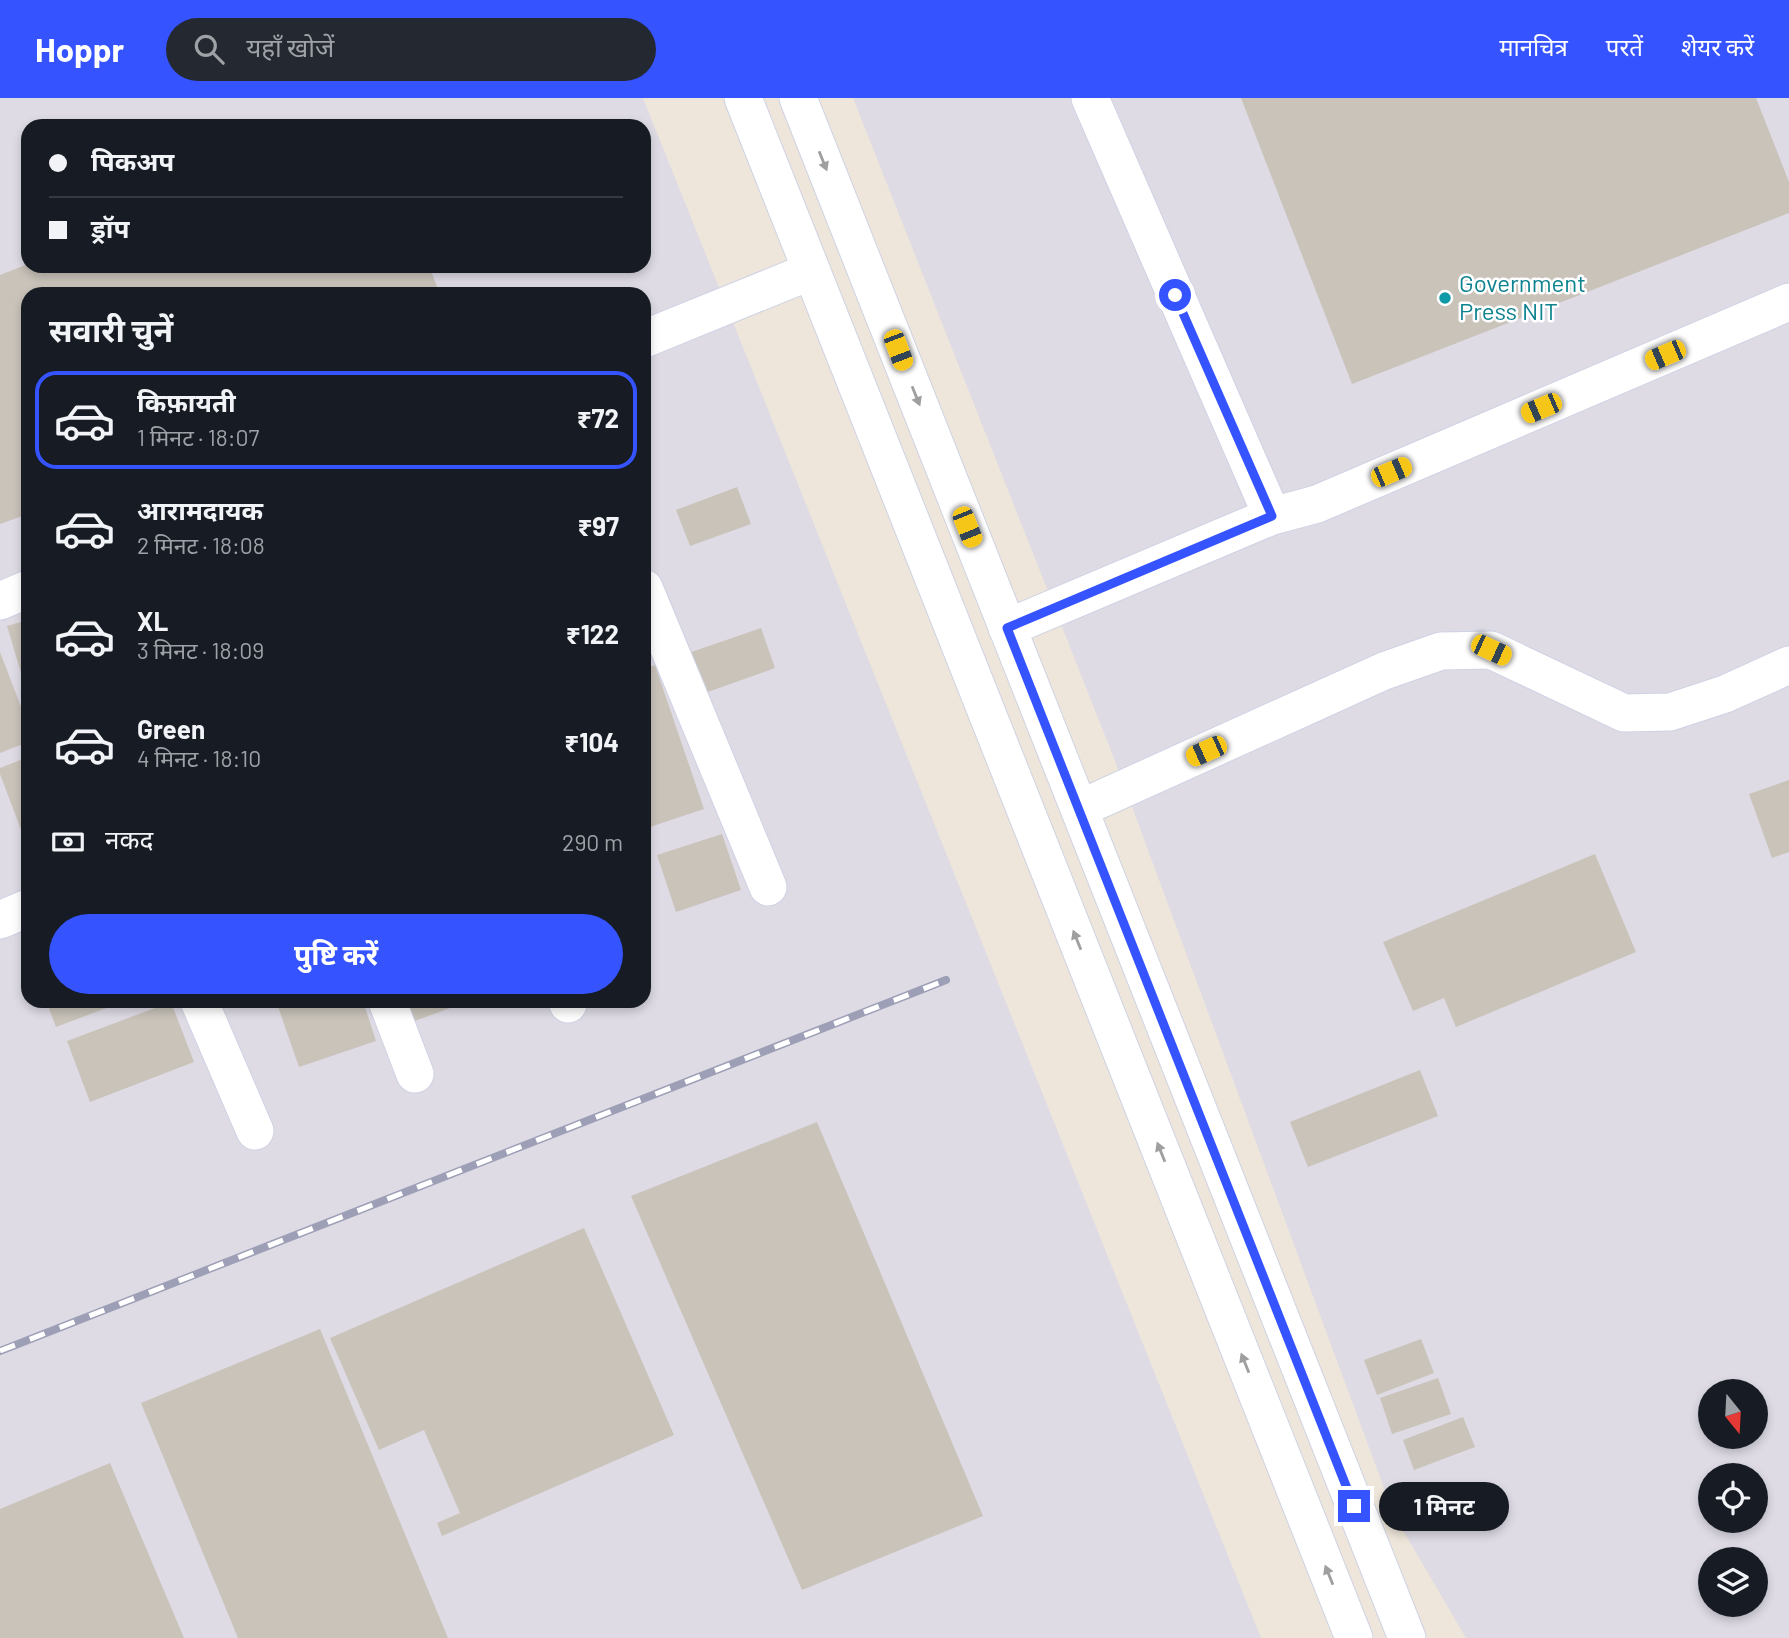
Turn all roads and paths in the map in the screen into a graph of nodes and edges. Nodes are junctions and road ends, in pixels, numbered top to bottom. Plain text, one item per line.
1 (743, 98) edge
2 (798, 98) edge
3 (1090, 98) edge
4 (811, 271) junction
5 (1789, 302) edge
6 (651, 336) edge
7 (1272, 516) junction
8 (21, 592) edge
9 (0, 601) edge
10 (651, 626) edge
11 (1007, 628) junction
12 (655, 648) edge
13 (1789, 665) edge
14 (1079, 809) junction
15 (768, 887) dead end
16 (21, 911) edge
17 (0, 919) edge
18 (202, 1008) edge
19 (390, 1008) edge
20 (415, 1074) dead end
21 (255, 1132) dead end
22 (1354, 1638) edge
23 (1407, 1638) edge

1 - 4 street
2 -> 11 street
3 - 7 street
4 - 6 street
22 -> 4 street
5 - 7 street
7 - 11 street
8 - 9 street
10 - 12 street
11 - 14 street
12 - 15 street
13 - 14 street
14 - 23 street
16 - 17 street
18 - 21 street
19 - 20 street

